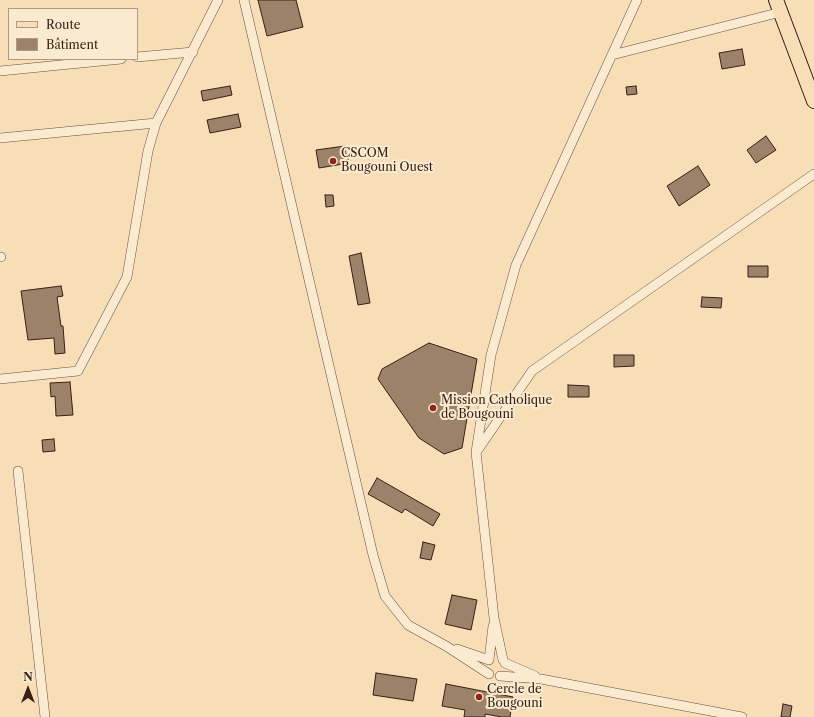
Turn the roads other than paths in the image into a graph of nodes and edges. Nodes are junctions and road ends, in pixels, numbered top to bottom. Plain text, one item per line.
1 (218, 0) edge
2 (244, 0) edge
3 (637, 0) edge
4 (778, 6) edge
5 (192, 52) junction
6 (612, 55) junction
7 (138, 58) edge
8 (111, 60) edge
9 (0, 71) edge
10 (814, 101) edge
11 (156, 123) junction
12 (0, 138) edge
13 (814, 174) edge
14 (0, 379) edge
15 (476, 452) junction
16 (18, 471) dead end
17 (494, 618) junction
18 (446, 646) junction
19 (489, 660) junction
20 (504, 661) junction
21 (489, 674) junction
22 (500, 676) junction
23 (542, 679) junction
24 (45, 717) edge
25 (742, 717) edge

1 - 5 street
2 - 18 street
3 - 6 street
4 - 6 street
4 - 10 main road
5 - 7 street
5 - 11 street
6 - 15 street
8 - 9 street
11 - 12 street
11 - 14 street
13 - 15 street
15 - 17 street
16 - 24 street
17 - 19 street
17 - 20 street
18 - 19 street
18 - 21 street
19 - 20 street
19 - 21 street
20 - 22 street
20 - 23 street
21 - 22 street
22 - 23 street
23 - 25 street

